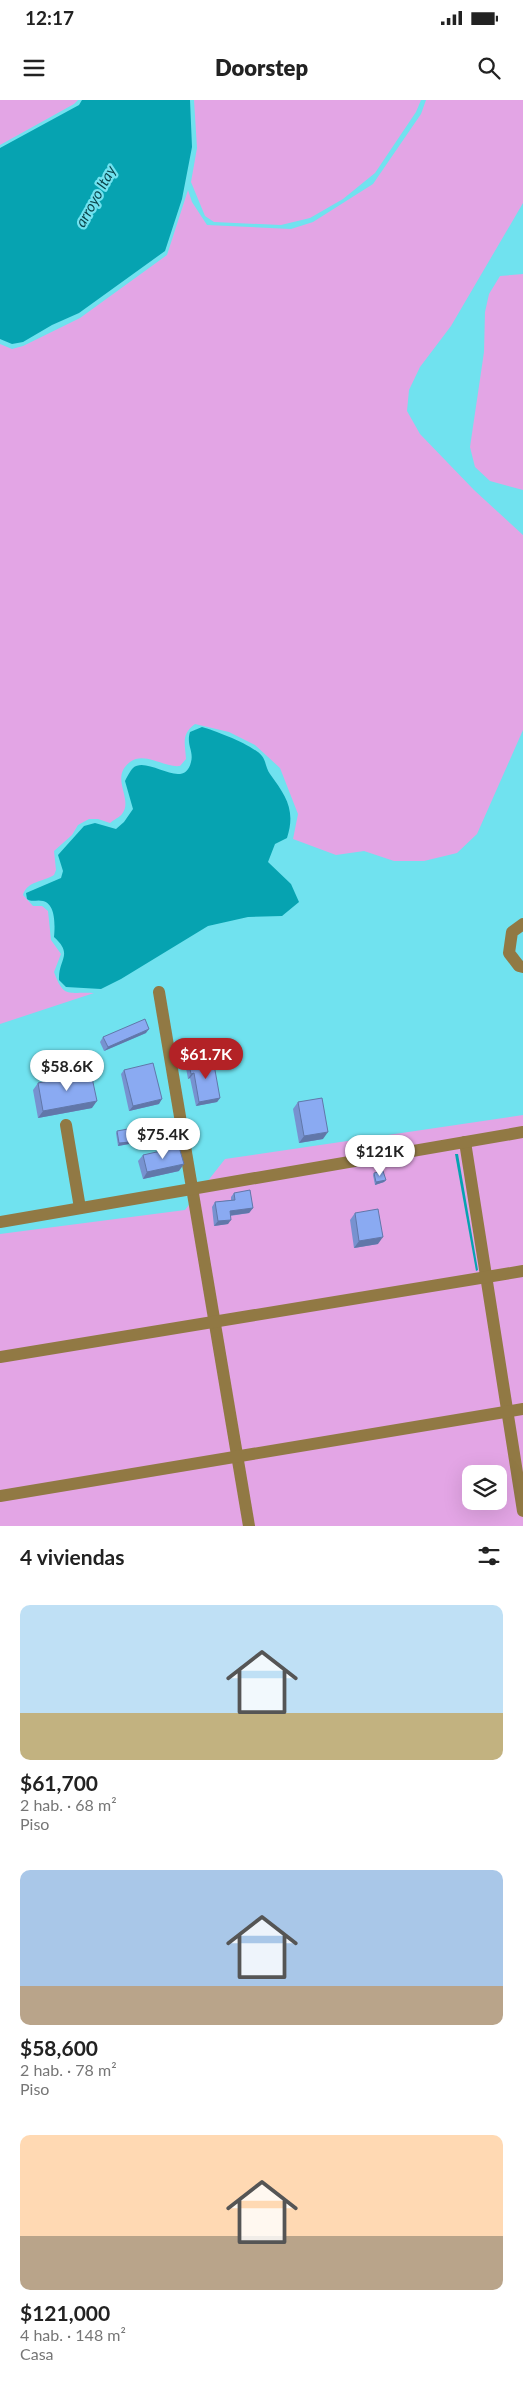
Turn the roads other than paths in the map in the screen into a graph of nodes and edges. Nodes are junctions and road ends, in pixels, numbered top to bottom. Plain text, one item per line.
1 (523, 924) edge
2 (523, 967) edge
3 (159, 992) dead end
4 (66, 1125) dead end
5 (523, 1132) edge
6 (465, 1142) junction
7 (192, 1189) junction
8 (80, 1208) junction
9 (0, 1222) edge
10 (523, 1271) edge
11 (486, 1277) junction
12 (214, 1322) junction
13 (0, 1357) edge
14 (523, 1409) edge
15 (507, 1412) junction
16 (237, 1456) junction
17 (0, 1496) edge
18 (523, 1511) edge
19 (249, 1526) edge

1 - 2 street
3 - 7 street
4 - 8 street
5 - 6 street
6 - 7 street
6 - 11 street
7 - 8 street
7 - 12 street
8 - 9 street
10 - 11 street
11 - 12 street
11 - 15 street
12 - 13 street
12 - 16 street
14 - 15 street
15 - 16 street
15 - 18 street
16 - 17 street
16 - 19 street

